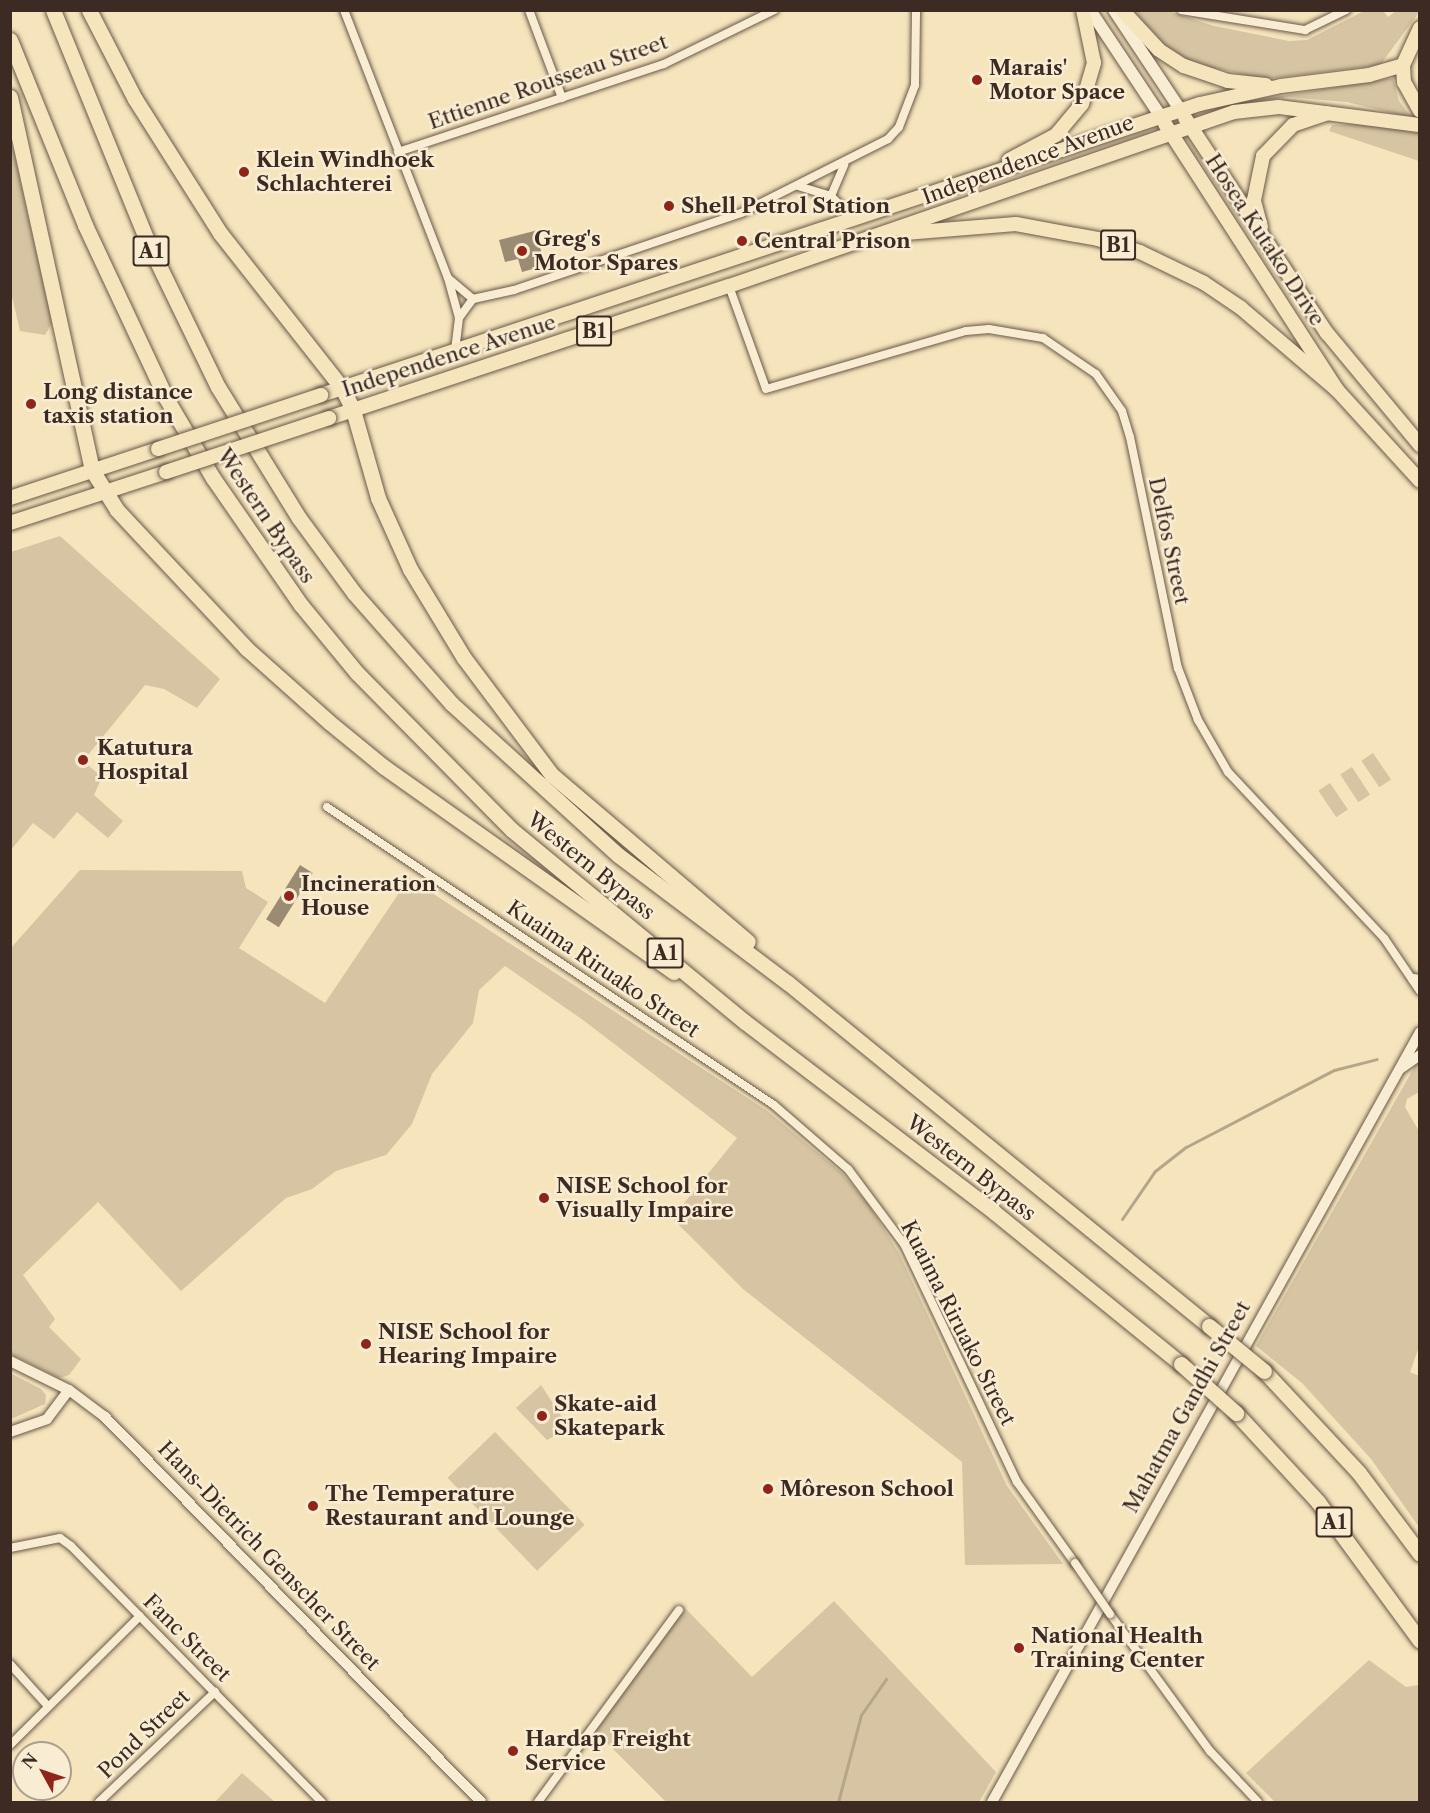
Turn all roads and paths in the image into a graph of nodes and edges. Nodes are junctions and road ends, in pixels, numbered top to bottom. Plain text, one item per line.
1 (53, 10) edge
2 (89, 10) edge
3 (344, 10) edge
4 (529, 10) edge
5 (774, 10) edge
6 (916, 10) edge
7 (1083, 10) edge
8 (1090, 10) edge
9 (1114, 10) edge
10 (1122, 10) edge
11 (1181, 10) edge
12 (1346, 10) edge
13 (1419, 28) edge
14 (10, 40) edge
15 (1403, 65) junction
16 (1281, 86) junction
17 (10, 97) edge
18 (562, 98) junction
19 (1181, 111) junction
20 (1334, 111) junction
21 (1419, 111) edge
22 (1161, 117) junction
23 (1190, 125) junction
24 (1419, 125) edge
25 (1169, 132) junction
26 (398, 152) junction
27 (847, 162) junction
28 (966, 179) junction
29 (798, 186) junction
30 (831, 195) junction
31 (852, 217) junction
32 (1264, 240) junction
33 (858, 243) junction
34 (448, 278) junction
35 (729, 286) junction
36 (473, 299) junction
37 (459, 318) junction
38 (455, 349) junction
39 (342, 388) junction
40 (1337, 390) junction
41 (353, 410) junction
42 (1419, 445) edge
43 (92, 470) junction
44 (1419, 481) edge
45 (105, 493) junction
46 (10, 498) edge
47 (10, 523) edge
48 (327, 807) dead end
49 (1416, 979) edge
50 (788, 983) junction
51 (1419, 991) edge
52 (745, 1022) junction
53 (1419, 1032) edge
54 (1419, 1055) edge
55 (1397, 1071) junction
56 (10, 1361) edge
57 (69, 1390) junction
58 (10, 1432) edge
59 (10, 1548) edge
60 (1419, 1554) edge
61 (679, 1610) dead end
62 (140, 1616) junction
63 (1419, 1641) edge
64 (10, 1664) edge
65 (214, 1692) junction
66 (47, 1705) junction
67 (10, 1745) edge
68 (99, 1803) edge
69 (322, 1803) edge
70 (481, 1803) edge
71 (538, 1803) edge
72 (992, 1803) edge
73 (1258, 1803) edge

1 - 50 highway, Western Bypass / A1
2 - 39 highway
3 - 26 street
4 - 18 street
5 - 18 street, Ettienne Rousseau Street
6 - 27 street
7 - 28 main road
8 - 22 main road, Hosea Kutako Drive
9 - 19 main road, Hosea Kutako Drive
10 - 16 main road
11 - 12 street
13 - 15 main road
14 - 52 highway, Western Bypass / A1
15 - 16 main road, Independence Avenue
15 - 21 main road
16 - 19 main road, Independence Avenue
17 - 43 highway
18 - 26 street, Ettienne Rousseau Street
19 - 22 main road, Independence Avenue
19 - 23 main road, Hosea Kutako Drive
20 - 23 main road, Independence Avenue
20 - 24 main road, Independence Avenue
20 - 32 main road
22 - 25 main road, Hosea Kutako Drive
22 - 28 main road, Independence Avenue / B1
23 - 25 main road, Independence Avenue
23 - 32 main road, Hosea Kutako Drive
25 - 33 main road, Independence Avenue / B1
25 - 40 main road, Hosea Kutako Drive
26 - 34 street
27 - 29 street
27 - 30 street
28 - 31 main road, Independence Avenue / B1
29 - 30 street
29 - 36 street
30 - 31 street
31 - 38 main road, Independence Avenue / B1
32 - 42 main road, Hosea Kutako Drive
33 - 35 main road, Independence Avenue / B1
33 - 40 main road, B1
34 - 36 street
34 - 37 street
35 - 41 main road, Independence Avenue / B1
35 - 49 street, Delfos Street
36 - 37 street
37 - 38 street
38 - 39 main road, Independence Avenue / B1
39 - 41 highway
39 - 43 main road, Independence Avenue / B1, bridge
40 - 44 main road, Hosea Kutako Drive / B1
41 - 45 main road, Independence Avenue / B1, bridge
41 - 50 highway
43 - 45 highway
43 - 46 main road, Independence Avenue
45 - 47 main road, Independence Avenue
45 - 52 highway
48 - 73 street, Kuaima Riruako Street, bridge
49 - 51 street, Delfos Street
50 - 60 highway, Western Bypass / A1, bridge
52 - 63 highway, Western Bypass / A1, bridge
53 - 55 street, Mahatma Gandhi Street
54 - 55 street
55 - 72 street, Mahatma Gandhi Street
56 - 57 street, Hans-Dietrich Genscher Street
57 - 58 street
57 - 70 street, Hans-Dietrich Genscher Street
59 - 62 street, Fanc Street
61 - 71 street
62 - 65 street, Fanc Street
62 - 66 street
64 - 66 street
65 - 68 street, Pond Street
65 - 69 street, Fanc Street
66 - 67 street

